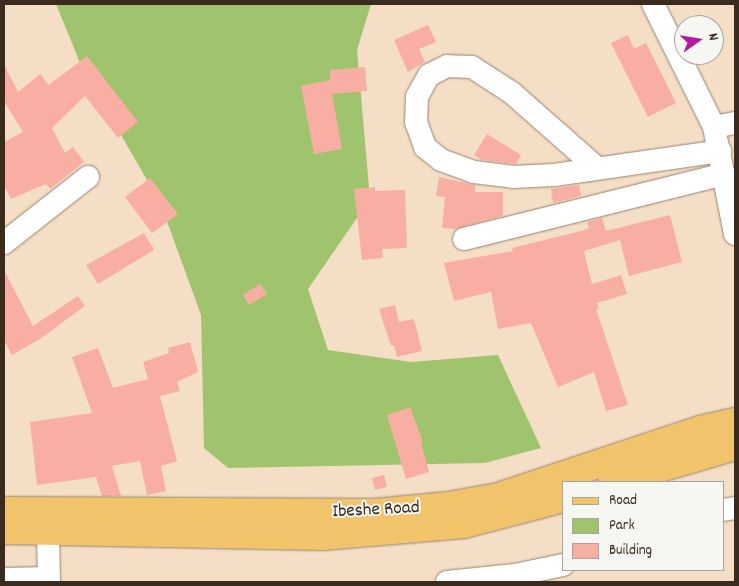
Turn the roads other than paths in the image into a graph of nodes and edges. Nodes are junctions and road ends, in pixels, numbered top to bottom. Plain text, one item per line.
1 (653, 4) edge
2 (725, 125) edge
3 (720, 151) junction
4 (597, 168) junction
5 (724, 174) junction
6 (88, 177) dead end
7 (735, 234) edge
8 (464, 239) dead end
9 (4, 243) edge
10 (735, 422) edge
11 (735, 446) edge
12 (615, 481) edge
13 (562, 498) edge
14 (15, 519) edge
15 (562, 565) edge
16 (4, 579) edge
17 (49, 580) edge
18 (447, 582) edge

1 - 2 street
2 - 3 street
3 - 4 street
3 - 5 street
4 - 4 street
5 - 7 street
5 - 8 street
6 - 9 street
10 - 14 main road, Ibeshe Road
11 - 12 main road
13 - 14 main road, Ibeshe Road
14 - 17 street
15 - 18 street
16 - 17 street

